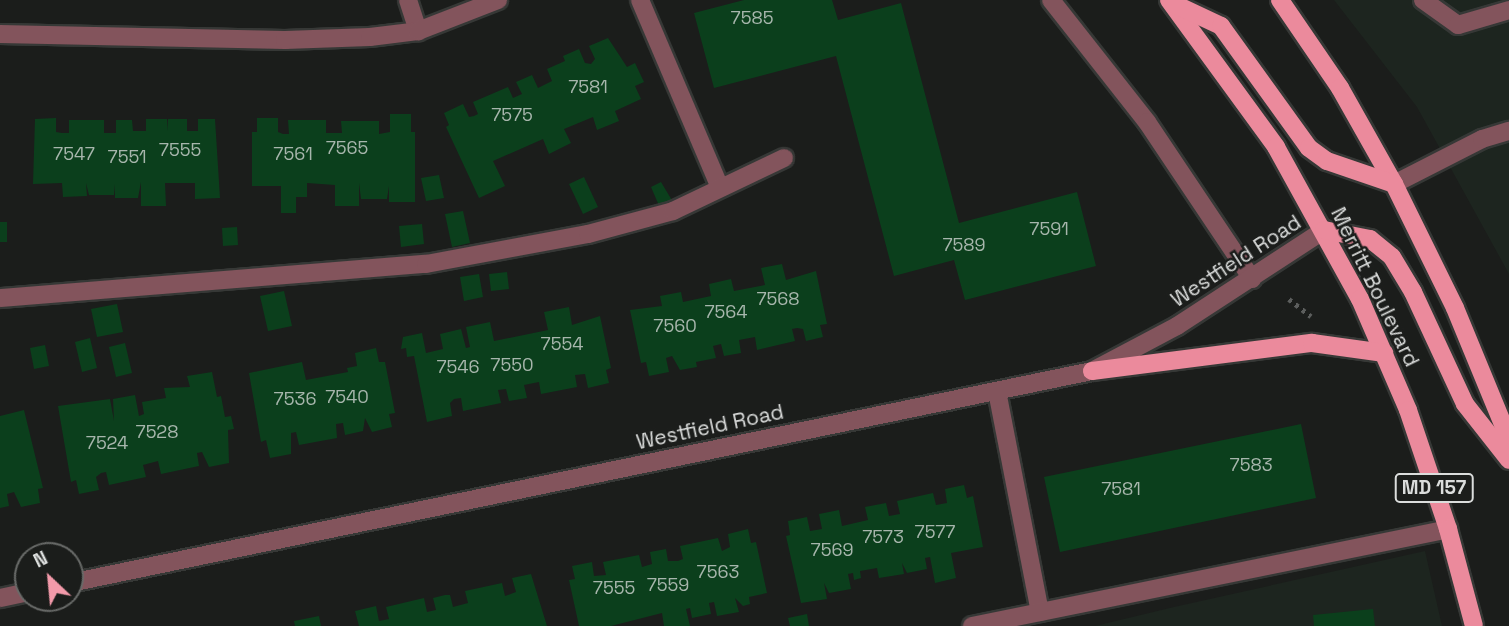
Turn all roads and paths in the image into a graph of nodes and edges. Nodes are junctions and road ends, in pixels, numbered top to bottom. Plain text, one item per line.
1 (408, 0) edge
2 (498, 0) edge
3 (640, 0) edge
4 (1051, 0) edge
5 (1280, 0) edge
6 (1423, 0) edge
7 (1169, 1) edge
8 (1509, 9) edge
9 (418, 31) junction
10 (0, 34) edge
11 (1509, 131) edge
12 (784, 158) dead end
13 (1394, 184) junction
14 (720, 188) junction
15 (1324, 230) junction
16 (1252, 279) junction
17 (0, 298) edge
18 (1289, 299) dead end
19 (1317, 321) dead end
20 (1384, 352) junction
21 (1093, 371) junction
22 (997, 391) junction
23 (1509, 439) edge
24 (1509, 460) edge
25 (1448, 529) junction
26 (84, 580) edge
27 (1040, 612) junction
28 (972, 626) edge
29 (1474, 626) edge

1 - 9 street
2 - 9 street
3 - 14 street
4 - 16 street
5 - 13 main road
6 - 8 street
7 - 13 main road
7 - 15 main road, Merritt Boulevard / MD 157
9 - 10 street
11 - 13 street
12 - 14 street
13 - 23 main road
14 - 17 street
15 - 16 street, Westfield Road
15 - 20 main road, Merritt Boulevard / MD 157
15 - 24 main road
16 - 21 street, Westfield Road
18 - 19 path
20 - 21 main road
20 - 25 main road, Merritt Boulevard / MD 157
21 - 22 street, Westfield Road
22 - 26 street, Westfield Road
22 - 27 street
25 - 27 street
25 - 29 main road, Merritt Boulevard / MD 157
27 - 28 street

